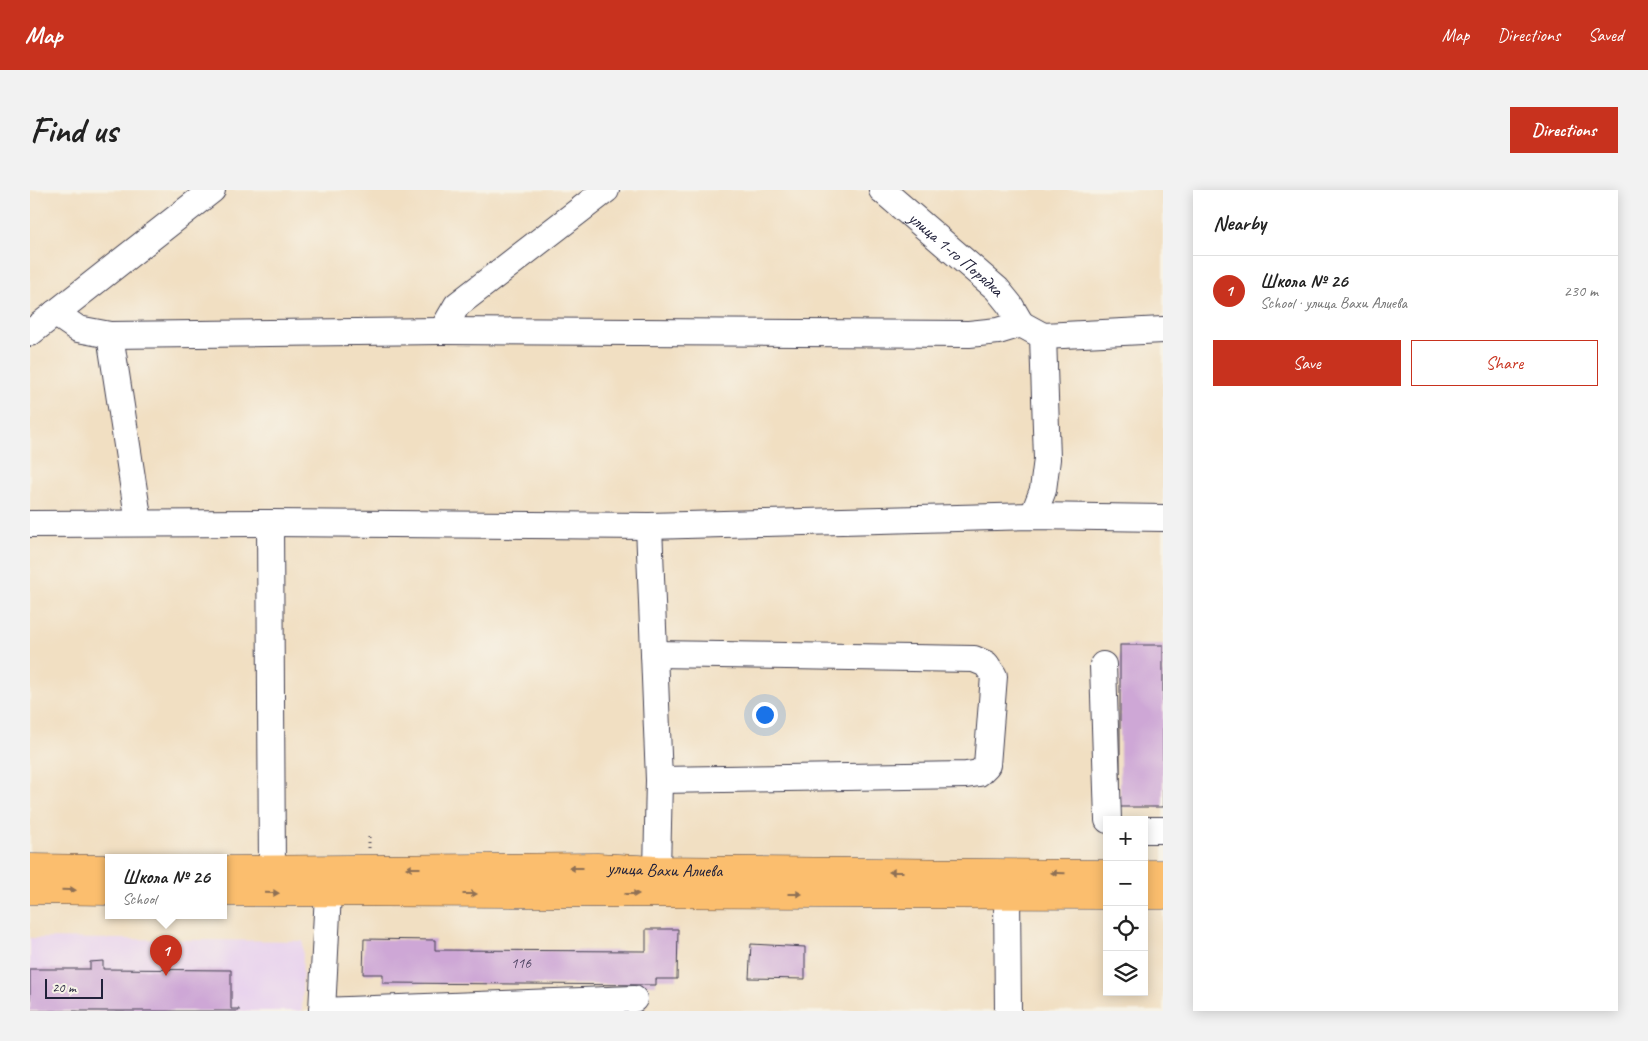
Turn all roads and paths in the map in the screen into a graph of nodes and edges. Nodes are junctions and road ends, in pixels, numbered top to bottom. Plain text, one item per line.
1 (212, 190) edge
2 (606, 190) edge
3 (882, 190) edge
4 (55, 314) junction
5 (1032, 330) junction
6 (1163, 330) edge
7 (442, 331) junction
8 (30, 333) edge
9 (110, 335) junction
10 (1033, 516) junction
11 (1163, 518) edge
12 (139, 523) junction
13 (270, 523) junction
14 (30, 524) edge
15 (649, 526) junction
16 (654, 654) junction
17 (1103, 665) dead end
18 (659, 780) junction
19 (1108, 816) edge
20 (1148, 830) edge
21 (1163, 830) edge
22 (30, 868) edge
23 (105, 869) edge
24 (227, 870) edge
25 (272, 870) junction
26 (657, 870) junction
27 (1103, 874) edge
28 (1148, 874) edge
29 (1163, 874) edge
30 (30, 890) edge
31 (105, 891) edge
32 (227, 892) edge
33 (328, 893) junction
34 (1007, 895) junction
35 (1103, 895) edge
36 (1148, 895) edge
37 (1163, 895) edge
38 (634, 999) dead end
39 (322, 1011) edge
40 (1008, 1011) edge

1 - 4 street
2 - 7 street
3 - 5 street, улица 1-го Порядка
4 - 8 street
4 - 9 street
5 - 6 street
5 - 7 street
5 - 10 street
7 - 9 street
9 - 12 street
10 - 11 street
10 - 15 street
12 - 13 street
12 - 14 street
13 - 15 street
13 - 25 street
15 - 16 street
16 - 18 street
16 - 18 street
17 - 19 street
18 - 26 street
20 - 21 street
22 - 23 main road
24 - 25 main road, улица Вахи Алиева
26 -> 25 main road, улица Вахи Алиева
27 -> 26 main road, улица Вахи Алиева
28 - 29 main road
30 -> 31 main road
32 -> 33 main road, улица Вахи Алиева
33 -> 34 main road, улица Вахи Алиева
33 - 39 street
34 - 35 main road, улица Вахи Алиева
34 - 40 street
36 - 37 main road
38 - 39 street

